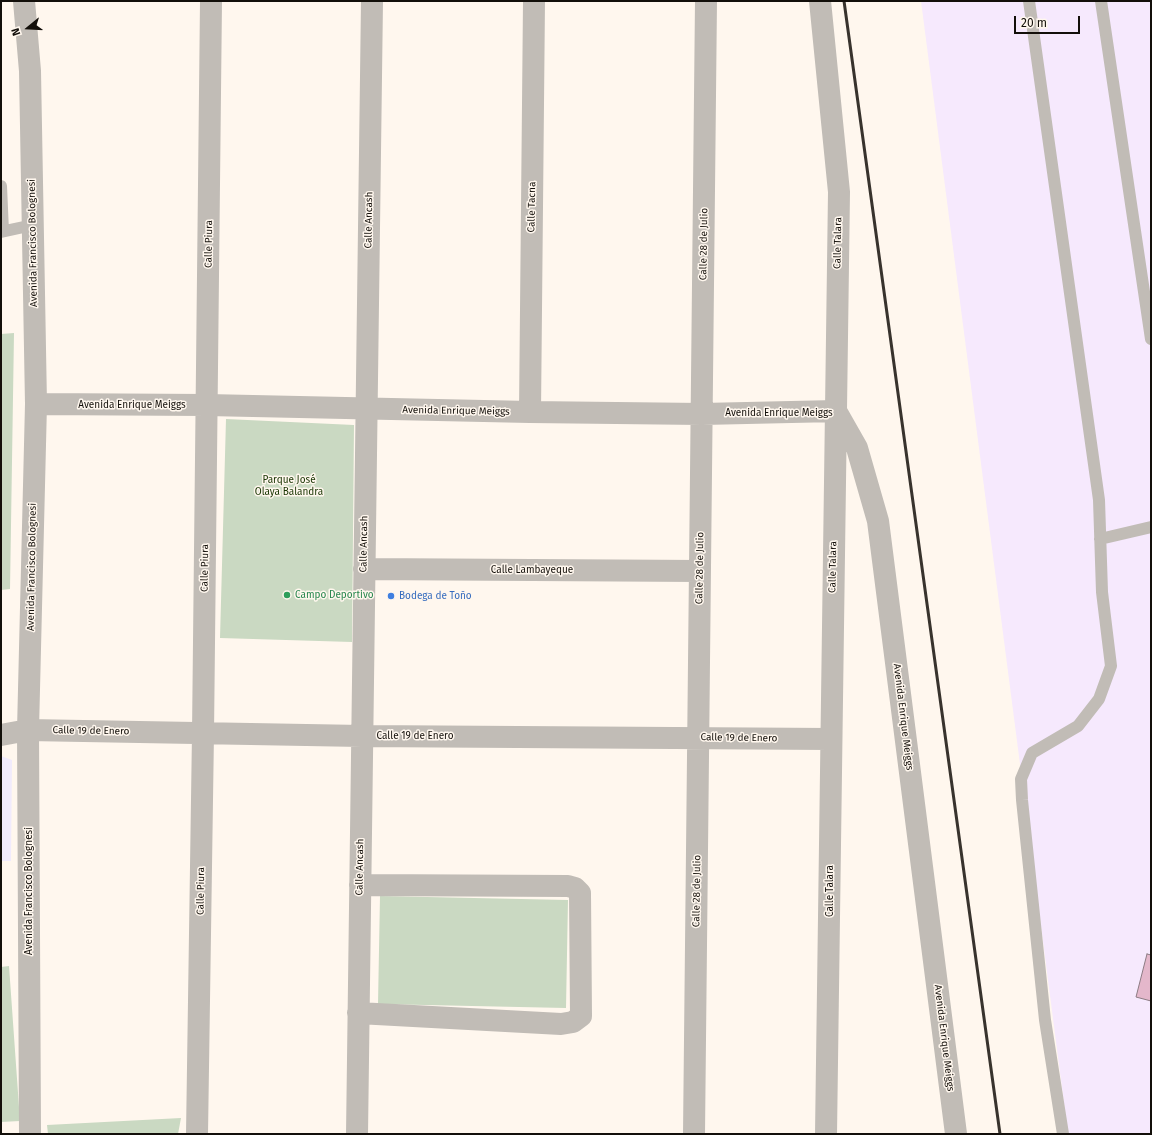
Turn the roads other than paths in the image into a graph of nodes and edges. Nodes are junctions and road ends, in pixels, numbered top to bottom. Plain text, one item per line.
1 (24, 1) edge
2 (211, 1) edge
3 (372, 1) edge
4 (534, 1) edge
5 (706, 1) edge
6 (820, 1) edge
7 (1028, 1) edge
8 (1101, 1) edge
9 (1, 186) edge
10 (33, 225) junction
11 (2, 231) edge
12 (1151, 338) edge
13 (36, 404) junction
14 (207, 405) junction
15 (366, 409) junction
16 (836, 411) junction
17 (530, 412) junction
18 (702, 414) junction
19 (1151, 526) edge
20 (1100, 539) junction
21 (364, 569) junction
22 (700, 571) junction
23 (28, 730) junction
24 (203, 734) junction
25 (1, 735) edge
26 (362, 736) junction
27 (699, 737) junction
28 (830, 739) junction
29 (360, 885) junction
30 (358, 1013) junction
31 (30, 1134) edge
32 (197, 1134) edge
33 (356, 1134) edge
34 (694, 1134) edge
35 (826, 1134) edge
36 (956, 1134) edge
37 (1063, 1134) edge

1 - 10 street, Avenida Francisco Bolognesi
2 - 14 street, Calle Piura
3 - 15 street, Calle Ancash
4 - 17 street, Calle Tacna
5 - 18 street, Calle 28 de Julio
6 - 16 street, Calle Talara
7 - 20 lane
8 - 12 lane
9 - 11 lane
10 - 11 lane
10 - 13 street, Avenida Francisco Bolognesi
13 - 14 street, Avenida Enrique Meiggs
13 - 23 street, Avenida Francisco Bolognesi
14 - 15 street, Avenida Enrique Meiggs
14 - 24 street, Calle Piura
15 - 17 street, Avenida Enrique Meiggs
15 - 21 street, Calle Ancash
16 - 18 street, Avenida Enrique Meiggs
16 - 28 street, Calle Talara
16 - 36 street, Avenida Enrique Meiggs
17 - 18 street, Avenida Enrique Meiggs
18 - 22 street, Calle 28 de Julio
19 - 20 lane
20 - 37 lane
21 - 22 street, Calle Lambayeque
21 - 26 street, Calle Ancash
22 - 27 street, Calle 28 de Julio
23 - 24 street, Calle 19 de Enero
23 - 25 street, Calle 19 de Enero
23 - 31 street, Avenida Francisco Bolognesi
24 - 26 street, Calle 19 de Enero
24 - 32 street, Calle Piura
26 - 27 street, Calle 19 de Enero
26 - 29 street, Calle Ancash
27 - 28 street, Calle 19 de Enero
27 - 34 street, Calle 28 de Julio
28 - 35 street, Calle Talara
29 - 30 street, Calle Ancash
29 - 30 street
30 - 33 street, Calle Ancash

